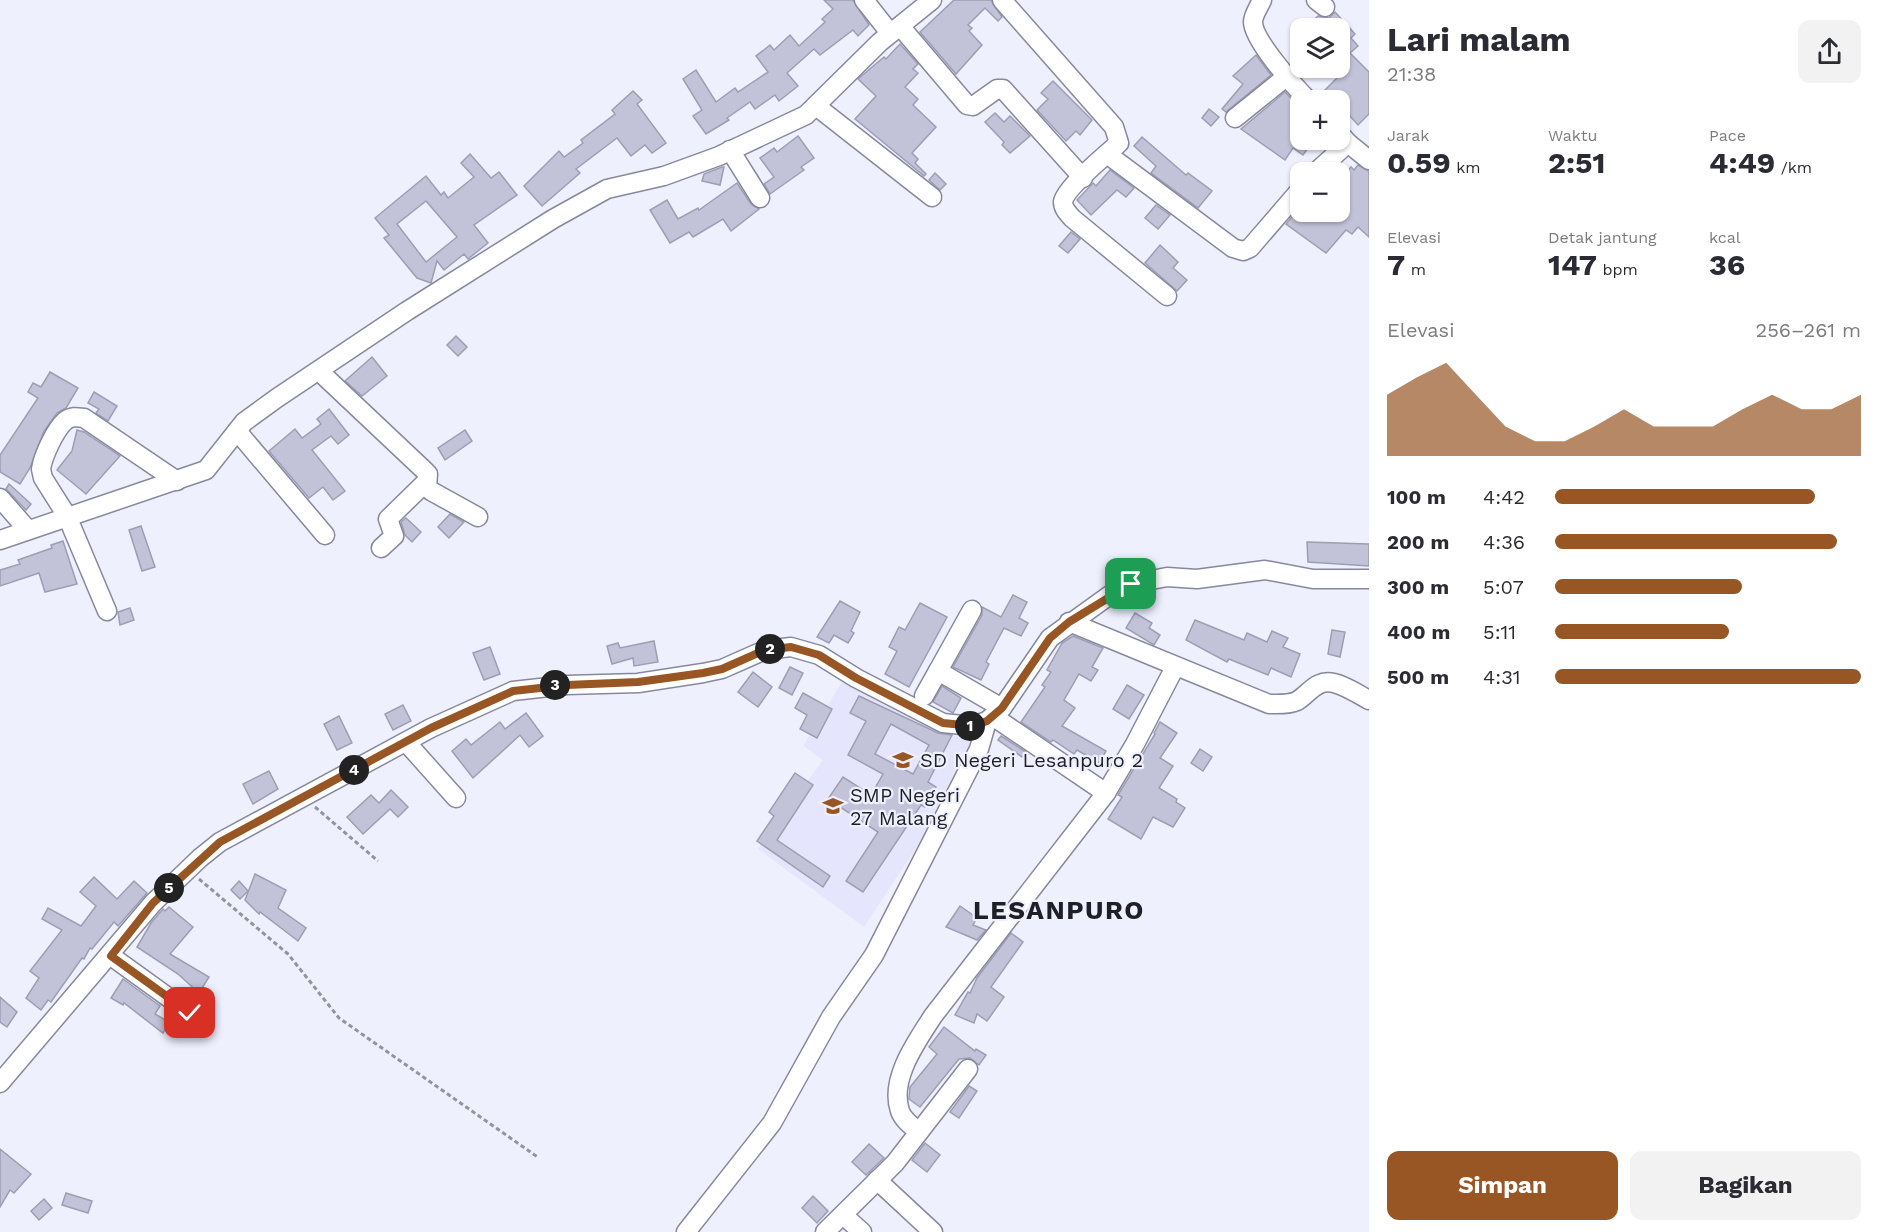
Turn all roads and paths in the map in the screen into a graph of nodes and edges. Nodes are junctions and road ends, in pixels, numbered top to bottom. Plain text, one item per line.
1 (864, 0) edge
2 (932, 0) edge
3 (1002, 0) edge
4 (1262, 0) edge
5 (895, 30) junction
6 (1286, 77) junction
7 (1298, 90) edge
8 (816, 106) junction
9 (1234, 118) dead end
10 (1357, 145) edge
11 (730, 150) junction
12 (1107, 154) junction
13 (1331, 162) edge
14 (1083, 178) junction
15 (932, 197) dead end
16 (760, 198) dead end
17 (1290, 202) edge
18 (1167, 296) dead end
19 (320, 372) junction
20 (237, 431) junction
21 (177, 481) junction
22 (427, 481) junction
23 (0, 498) edge
24 (68, 516) junction
25 (478, 517) dead end
26 (27, 530) junction
27 (325, 535) dead end
28 (0, 540) edge
29 (381, 548) dead end
30 (1369, 579) edge
31 (972, 610) dead end
32 (107, 611) dead end
33 (1069, 622) junction
34 (1176, 667) junction
35 (938, 671) junction
36 (924, 696) dead end
37 (1369, 700) edge
38 (994, 716) junction
39 (406, 742) junction
40 (1106, 793) junction
41 (304, 798) junction
42 (456, 798) dead end
43 (378, 861) dead end
44 (188, 870) junction
45 (111, 956) junction
46 (190, 1013) dead end
47 (968, 1069) dead end
48 (0, 1083) edge
49 (919, 1132) junction
50 (538, 1158) dead end
51 (877, 1180) junction
52 (843, 1215) junction
53 (691, 1230) edge
54 (825, 1232) edge
55 (862, 1232) edge
56 (933, 1232) edge

1 - 5 street
2 - 5 street
3 - 12 street
4 - 6 street
5 - 8 street
5 - 14 street
6 - 7 street
6 - 9 street
8 - 11 street
8 - 15 street
10 - 13 street
11 - 16 street
11 - 19 street
12 - 14 street
12 - 17 street
14 - 18 street
19 - 20 street
19 - 22 street
20 - 21 street
20 - 27 street
21 - 24 street
21 - 24 street
22 - 25 street
22 - 29 street
23 - 26 street
24 - 26 street
24 - 32 street
26 - 28 street
30 - 33 street
31 - 35 street
33 - 34 street
33 - 38 street
34 - 37 street
34 - 40 street
35 - 36 street
35 - 38 street
38 - 39 street
38 - 40 street
38 - 53 street
39 - 41 street
39 - 42 street
40 - 49 street
41 - 43 path
41 - 44 street
44 - 45 street
44 - 50 path
45 - 46 street
45 - 48 street
47 - 49 street
49 - 51 street
51 - 52 street
51 - 56 street
52 - 54 street
52 - 55 street

